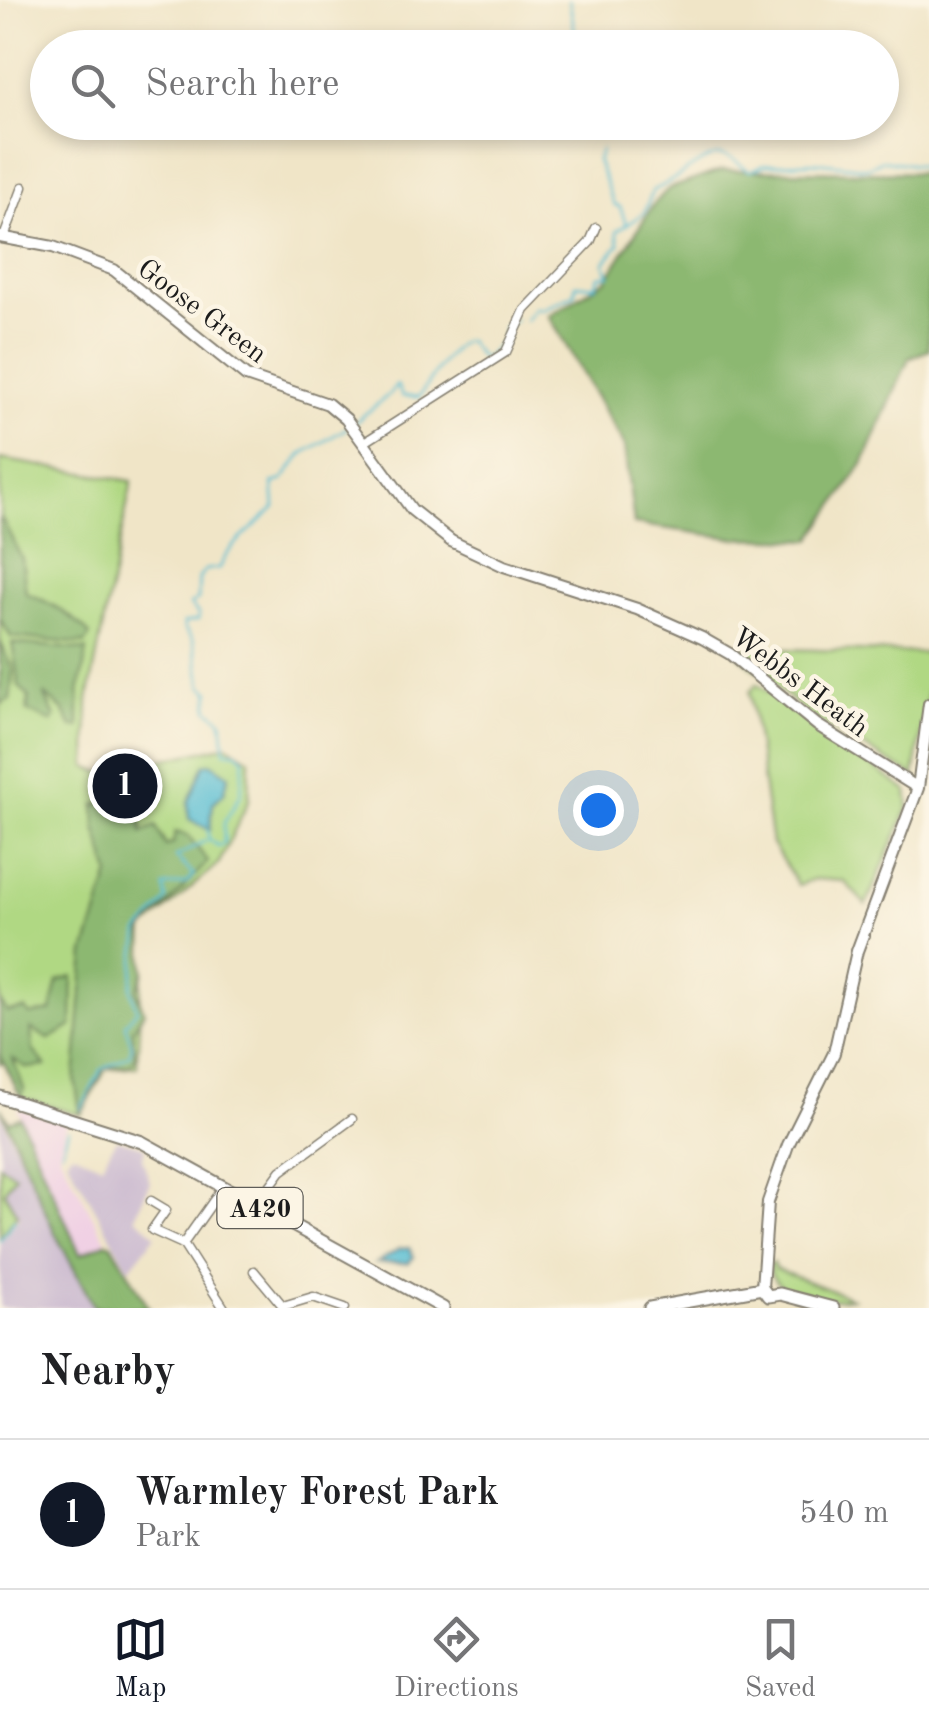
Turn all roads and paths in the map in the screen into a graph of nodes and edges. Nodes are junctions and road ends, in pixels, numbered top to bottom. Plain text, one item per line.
1 (23, 187) dead end
2 (596, 228) dead end
3 (2, 237) edge
4 (365, 442) junction
5 (929, 704) edge
6 (918, 788) junction
7 (0, 1097) edge
8 (352, 1119) dead end
9 (224, 1186) junction
10 (152, 1201) dead end
11 (256, 1205) junction
12 (183, 1244) junction
13 (254, 1271) dead end
14 (765, 1297) edge
15 (696, 1304) edge
16 (224, 1308) edge
17 (345, 1308) edge
18 (444, 1308) edge
19 (650, 1308) edge
20 (832, 1308) edge

1 - 3 street
2 - 4 street
3 - 4 street, Goose Green
4 - 6 street, Webbs Heath
5 - 6 street
6 - 14 street
7 - 9 main road, A420
8 - 11 street
9 - 11 main road, A420
9 - 12 street
10 - 12 street
11 - 18 main road, A420
12 - 16 street
13 - 17 street
14 - 15 main road
14 - 20 main road
15 - 19 main road

